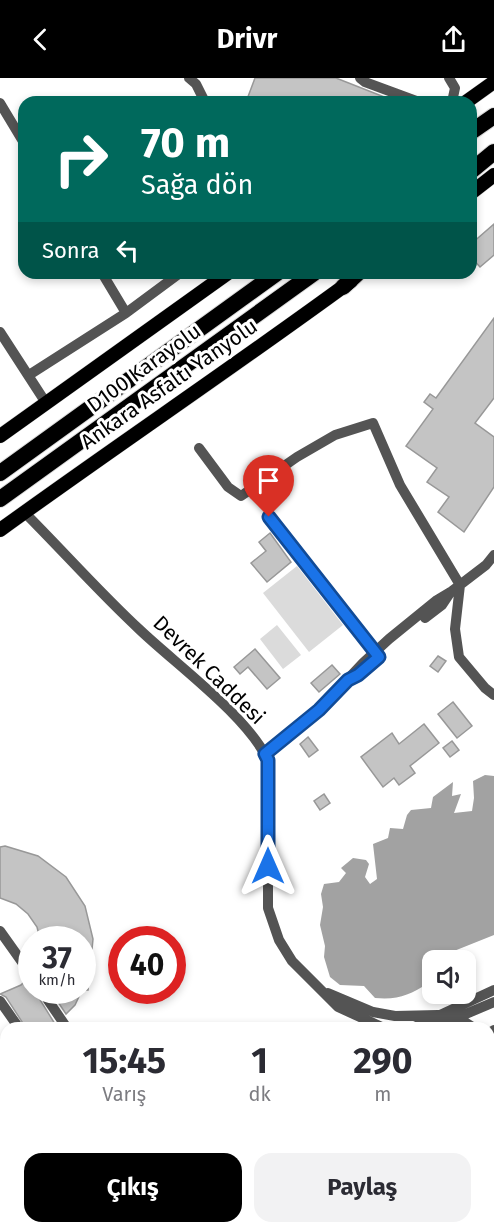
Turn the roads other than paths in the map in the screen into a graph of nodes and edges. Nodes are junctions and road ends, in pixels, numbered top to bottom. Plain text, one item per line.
1 (189, 78) edge
2 (360, 78) edge
3 (449, 78) edge
4 (494, 82) edge
5 (202, 96) edge
6 (403, 96) edge
7 (453, 96) edge
8 (474, 96) edge
9 (0, 103) edge
10 (494, 116) edge
11 (477, 128) edge
12 (18, 133) edge
13 (494, 143) edge
14 (494, 152) edge
15 (477, 156) edge
16 (477, 166) edge
17 (494, 175) edge
18 (482, 186) edge
19 (106, 279) edge
20 (172, 279) edge
21 (220, 279) edge
22 (269, 279) edge
23 (306, 279) edge
24 (353, 279) edge
25 (343, 287) joint
26 (126, 313) junction
27 (0, 332) edge
28 (29, 375) junction
29 (46, 403) junction
30 (0, 436) edge
31 (199, 448) dead end
32 (0, 473) edge
33 (0, 499) edge
34 (24, 512) junction
35 (269, 517) dead end
36 (0, 530) edge
37 (494, 555) edge
38 (456, 588) junction
39 (377, 655) junction
40 (494, 695) edge
41 (265, 754) junction
42 (0, 931) edge
43 (18, 956) edge
44 (318, 989) junction
45 (494, 990) edge
46 (0, 1001) edge
47 (494, 1002) edge
48 (50, 1004) edge
49 (438, 1015) junction
50 (457, 1017) junction
51 (363, 1018) junction
52 (15, 1022) edge
53 (63, 1022) edge
54 (367, 1022) edge
55 (371, 1022) edge
56 (424, 1022) edge
57 (446, 1022) edge
58 (465, 1022) edge

1 - 5 street
2 - 6 street
3 - 7 street
4 - 8 main road
9 - 12 street
10 - 11 highway
13 - 15 highway
14 - 16 highway
17 - 18 main road
19 - 26 street
20 - 26 street
21 - 29 main road
22 - 32 highway, D100 Karayolu
23 - 33 highway, D100 Karayolu
24 - 25 highway
25 - 34 main road, Ankara Asfaltı Yanyolu
26 - 28 street
27 - 28 street
28 - 29 street
29 - 30 main road
31 - 38 street
34 - 36 main road, Ankara Asfaltı Yanyolu
34 - 41 street, Devrek Caddesi
35 - 39 street
37 - 38 street
38 - 39 street
38 - 40 street
39 - 41 street
41 - 44 street, Devrek Caddesi
42 - 43 street
44 - 49 street, Devrek Caddesi
44 - 51 street, Devrek Caddesi
45 - 49 street
46 - 52 street
47 - 50 street
48 - 53 street
49 - 56 street
50 - 57 street
50 - 58 street
51 - 54 street, Devrek Caddesi
51 - 55 street, Devrek Caddesi

